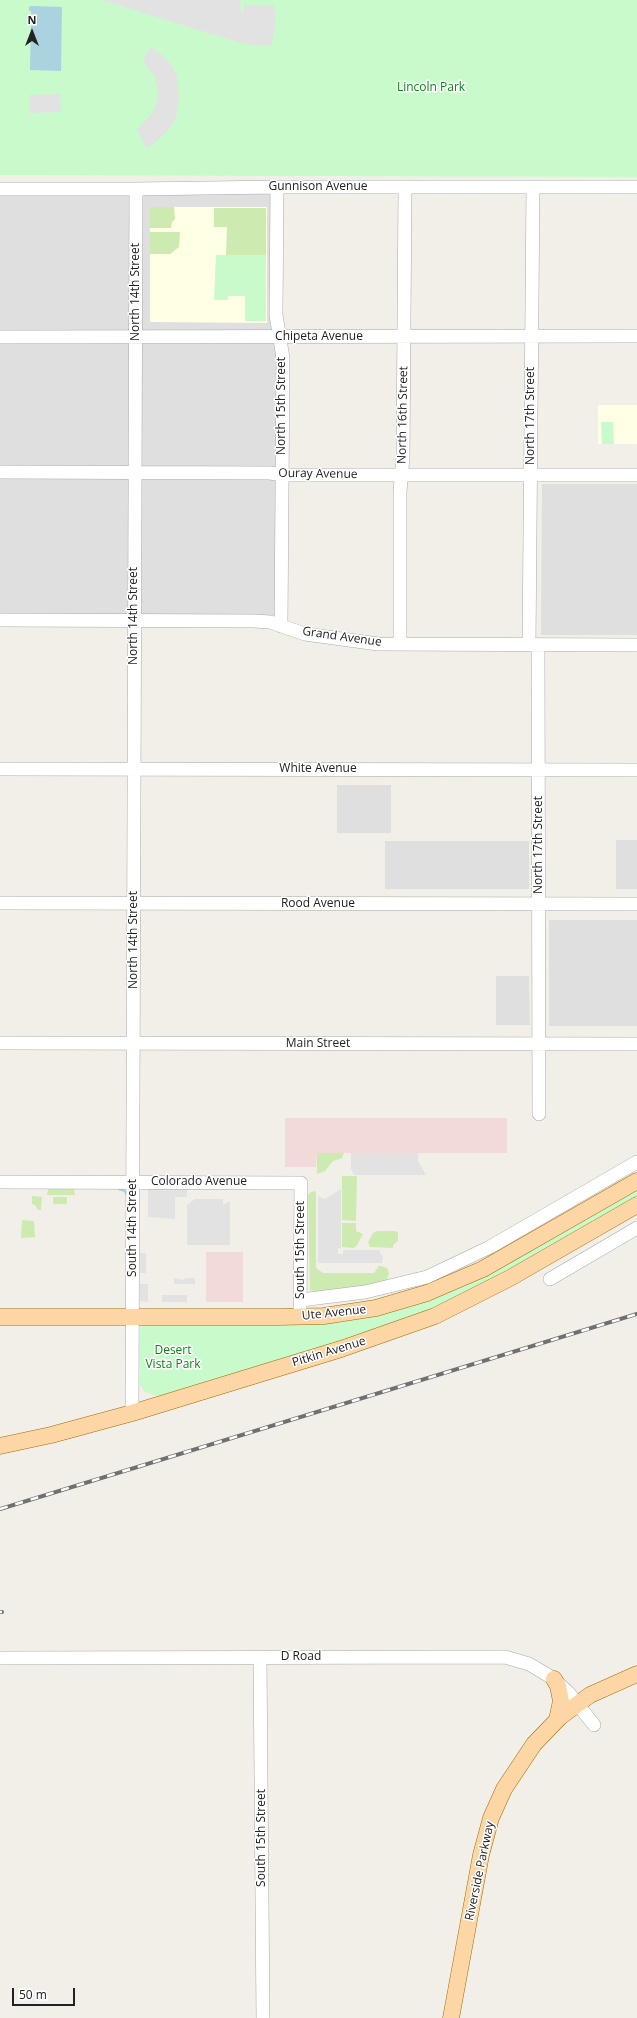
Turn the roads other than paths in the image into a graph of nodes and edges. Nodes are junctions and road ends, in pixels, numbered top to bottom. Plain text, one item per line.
1 (277, 187) junction
2 (406, 187) junction
3 (533, 187) junction
4 (637, 187) edge
5 (0, 189) edge
6 (136, 189) junction
7 (404, 336) junction
8 (531, 336) junction
9 (637, 336) edge
10 (0, 337) edge
11 (136, 337) junction
12 (279, 337) junction
13 (0, 472) edge
14 (135, 472) junction
15 (283, 475) junction
16 (401, 475) junction
17 (530, 475) junction
18 (637, 475) edge
19 (0, 620) edge
20 (134, 621) junction
21 (281, 626) junction
22 (400, 644) junction
23 (534, 645) junction
24 (637, 646) edge
25 (0, 769) edge
26 (134, 769) junction
27 (539, 770) junction
28 (637, 770) edge
29 (0, 903) edge
30 (134, 904) junction
31 (539, 904) junction
32 (637, 904) edge
33 (0, 1043) edge
34 (134, 1044) junction
35 (539, 1044) junction
36 (637, 1044) edge
37 (539, 1114) dead end
38 (637, 1162) edge
39 (0, 1182) edge
40 (133, 1182) junction
41 (637, 1182) edge
42 (301, 1183) joint
43 (637, 1205) edge
44 (637, 1228) edge
45 (550, 1279) dead end
46 (301, 1300) junction
47 (0, 1317) edge
48 (133, 1317) junction
49 (300, 1317) junction
50 (132, 1413) junction
51 (0, 1446) edge
52 (0, 1658) edge
53 (260, 1658) junction
54 (637, 1674) edge
55 (554, 1679) junction
56 (580, 1707) junction
57 (557, 1720) junction
58 (594, 1725) dead end
59 (263, 2018) edge
60 (451, 2018) edge
61 (462, 2018) edge

1 - 2 street, Gunnison Avenue
1 - 6 street, Gunnison Avenue
1 - 12 street, North 15th Street
2 - 3 street, Gunnison Avenue
2 - 7 street, North 16th Street
3 - 4 street, Gunnison Avenue
3 - 8 street, North 17th Street
5 - 6 street, Gunnison Avenue
6 - 11 street, North 14th Street
7 - 8 street, Chipeta Avenue
7 - 12 street, Chipeta Avenue
7 - 16 street, North 16th Street
8 - 9 street, Chipeta Avenue
8 - 17 street, North 17th Street
10 - 11 street, Chipeta Avenue
11 - 12 street, Chipeta Avenue
11 - 14 street, North 14th Street
12 - 15 street, North 15th Street
13 - 14 street, Ouray Avenue
14 - 15 street, Ouray Avenue
14 - 20 street, North 14th Street
15 - 16 street, Ouray Avenue
15 - 21 street, North 15th Street
16 - 17 street, Ouray Avenue
16 - 22 street, North 16th Street
17 - 18 street, Ouray Avenue
17 - 23 street, North 17th Street
19 - 20 street, Grand Avenue
20 - 21 street, Grand Avenue
20 - 26 street, North 14th Street
21 - 22 street, Grand Avenue
22 - 23 street, Grand Avenue
23 - 24 street, Grand Avenue
23 - 27 street, North 17th Street
25 - 26 street, White Avenue
26 - 27 street, White Avenue
26 - 30 street, North 14th Street
27 - 28 street, White Avenue
27 - 31 street, North 17th Street
29 - 30 street, Rood Avenue
30 - 31 street, Rood Avenue
30 - 34 street, North 14th Street
31 - 32 street, Rood Avenue
31 - 35 street, North 17th Street
33 - 34 street, Main Street
34 - 35 street, Main Street
34 - 40 street, South 14th Street
35 - 36 street, Main Street
35 - 37 street, North 17th Street
38 - 46 street
39 - 40 street, Colorado Avenue
40 - 42 street, Colorado Avenue
40 - 48 street, South 14th Street
41 - 49 main road, Ute Avenue
42 - 46 street, South 15th Street
43 - 50 main road, Pitkin Avenue
44 - 45 street
46 - 49 street, South 15th Street
47 - 48 main road, Ute Avenue
48 - 49 main road, Ute Avenue
48 - 50 street, South 14th Street
50 - 51 main road, Pitkin Avenue
52 - 53 street, D Road
53 - 55 street, D Road
53 - 59 street, South 15th Street
54 - 56 main road, Riverside Parkway
55 - 56 street, D Road
55 - 57 main road
56 - 57 main road, Riverside Parkway
56 - 58 street, D Road
56 - 61 main road, Riverside Parkway
57 - 60 main road, Riverside Parkway

